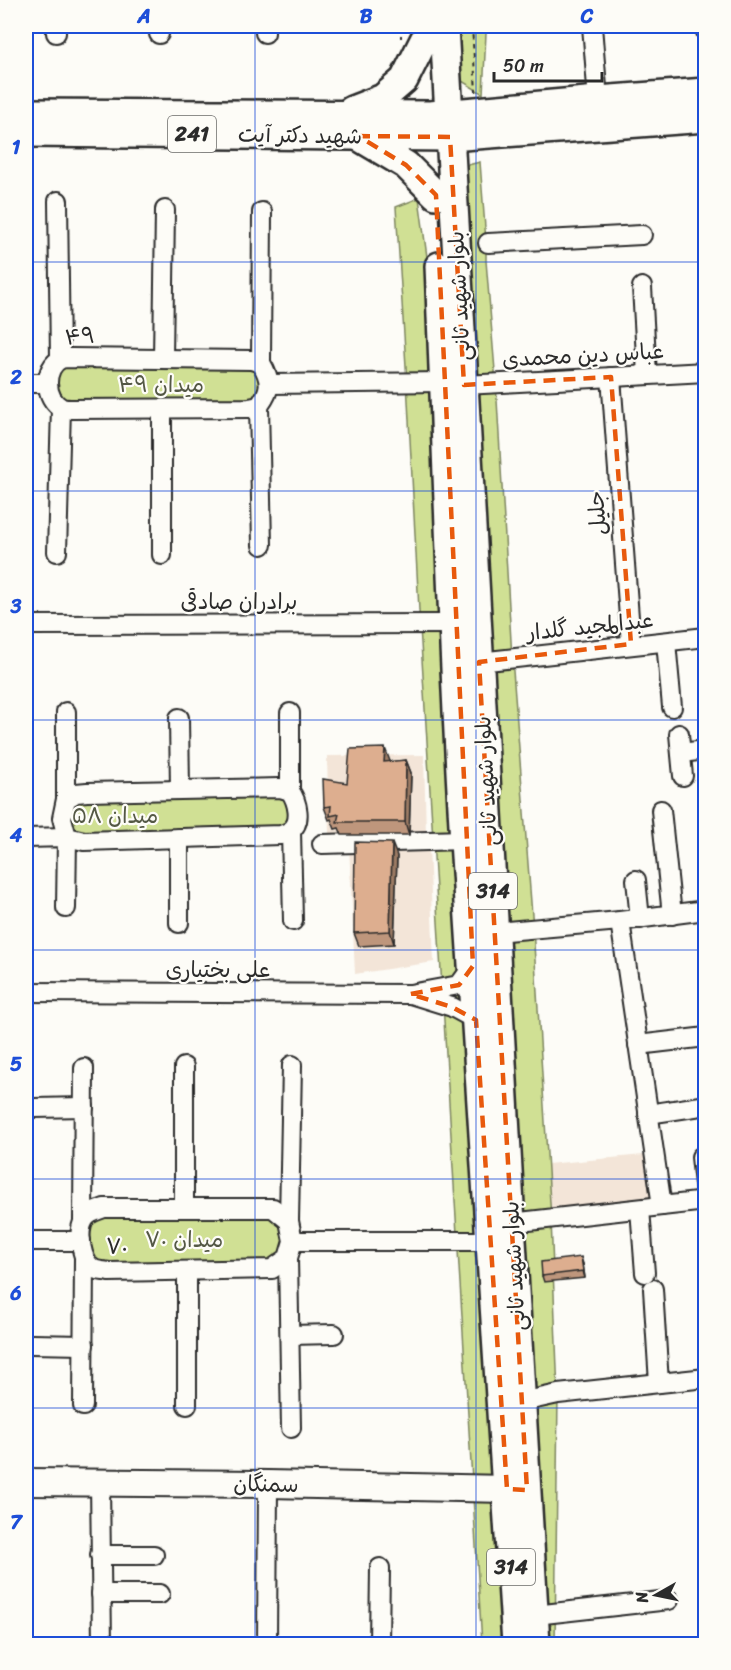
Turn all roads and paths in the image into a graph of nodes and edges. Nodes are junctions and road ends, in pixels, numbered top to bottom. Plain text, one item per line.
1 (472, 26) edge
2 (592, 26) edge
3 (705, 26) edge
4 (432, 29) edge
5 (705, 32) edge
6 (705, 92) edge
7 (598, 100) junction
8 (477, 112) junction
9 (26, 113) edge
10 (333, 116) junction
11 (705, 118) edge
12 (440, 126) junction
13 (26, 133) edge
14 (358, 136) junction
15 (436, 195) junction
16 (58, 201) dead end
17 (165, 210) dead end
18 (262, 212) dead end
19 (642, 235) dead end
20 (488, 243) dead end
21 (642, 286) dead end
22 (60, 359) junction
23 (163, 359) junction
24 (261, 363) junction
25 (705, 372) edge
26 (647, 375) junction
27 (611, 377) junction
28 (26, 382) edge
29 (46, 383) junction
30 (270, 384) junction
31 (454, 384) junction
32 (259, 406) junction
33 (61, 408) junction
34 (162, 410) junction
35 (262, 545) dead end
36 (57, 552) dead end
37 (162, 555) dead end
38 (453, 624) junction
39 (26, 625) edge
40 (705, 637) edge
41 (666, 642) junction
42 (631, 644) junction
43 (479, 662) junction
44 (672, 708) dead end
45 (66, 712) dead end
46 (290, 713) dead end
47 (179, 718) dead end
48 (679, 734) dead end
49 (705, 750) edge
50 (681, 753) junction
51 (683, 776) dead end
52 (180, 789) junction
53 (290, 791) junction
54 (66, 799) junction
55 (660, 810) dead end
56 (291, 831) junction
57 (67, 837) junction
58 (26, 838) edge
59 (179, 838) junction
60 (464, 840) junction
61 (322, 844) dead end
62 (636, 880) dead end
63 (66, 908) dead end
64 (705, 910) edge
65 (672, 915) junction
66 (640, 919) junction
67 (293, 921) dead end
68 (620, 921) junction
69 (179, 923) dead end
70 (483, 933) junction
71 (473, 966) junction
72 (26, 992) edge
73 (410, 994) junction
74 (476, 1020) junction
75 (705, 1037) edge
76 (638, 1045) junction
77 (292, 1065) dead end
78 (184, 1067) dead end
79 (84, 1068) dead end
80 (701, 1106) dead end
81 (84, 1107) junction
82 (35, 1108) dead end
83 (648, 1114) junction
84 (701, 1157) dead end
85 (705, 1202) edge
86 (662, 1206) junction
87 (184, 1208) junction
88 (640, 1209) junction
89 (83, 1221) junction
90 (289, 1221) junction
91 (511, 1223) junction
92 (26, 1241) edge
93 (490, 1241) junction
94 (82, 1250) junction
95 (290, 1250) junction
96 (187, 1270) junction
97 (334, 1334) dead end
98 (290, 1335) junction
99 (32, 1344) dead end
100 (84, 1345) junction
101 (705, 1378) edge
102 (659, 1383) junction
103 (512, 1403) junction
104 (187, 1405) dead end
105 (83, 1406) dead end
106 (291, 1428) dead end
107 (26, 1482) edge
108 (100, 1482) junction
109 (268, 1484) junction
110 (517, 1489) junction
111 (100, 1555) junction
112 (154, 1555) dead end
113 (380, 1568) dead end
114 (101, 1594) junction
115 (160, 1594) dead end
116 (669, 1600) dead end
117 (534, 1614) junction
118 (102, 1644) edge
119 (267, 1644) edge
120 (379, 1644) edge
121 (516, 1644) edge
122 (536, 1644) edge

1 - 8 path
2 - 7 street
3 - 5 street
4 - 10 main road
4 - 12 main road, بلوار شهید ثانی / 314
6 - 7 main road, شهید دکتر آیت / 241
7 - 8 main road, شهید دکتر آیت / 241
8 - 12 main road, شهید دکتر آیت / 241
9 - 10 main road, شهید دکتر آیت / 241
10 - 12 main road, شهید دکتر آیت / 241
11 - 12 main road, شهید دکتر آیت / 241
12 - 14 main road, شهید دکتر آیت / 241
12 - 15 main road, بلوار شهید ثانی / 314
12 - 31 main road, بلوار شهید ثانی / 314
13 - 14 main road, شهید دکتر آیت / 241
14 - 15 main road
15 - 31 main road, بلوار شهید ثانی / 314
16 - 22 street
17 - 23 street
18 - 24 street
19 - 20 street
21 - 26 street
22 - 23 street, ۴۹
22 - 29 street, ۴۹
23 - 24 street, ۴۹
24 - 30 street
25 - 26 street, عباس دین محمدی
26 - 27 street, عباس دین محمدی
27 - 31 street, عباس دین محمدی
27 - 42 street, جلیل
28 - 29 street
29 - 33 street
30 - 31 street, عباس دین محمدی
30 - 32 street
31 - 38 main road, بلوار شهید ثانی / 314
31 - 43 main road, بلوار شهید ثانی / 314
32 - 34 street
32 - 35 street
33 - 34 street
33 - 36 street
34 - 37 street
38 - 39 street, برادران صادقی
38 - 60 main road, بلوار شهید ثانی / 314
40 - 41 street, عبدالمجید گلدار
41 - 42 street, عبدالمجید گلدار
41 - 44 street
42 - 43 street, عبدالمجید گلدار
43 - 70 main road, بلوار شهید ثانی / 314
45 - 54 street
46 - 53 street
47 - 52 street
48 - 50 street
49 - 50 street
50 - 51 street
52 - 53 street
52 - 54 street
53 - 56 street
54 - 57 street
55 - 65 street
56 - 59 street
56 - 67 street
57 - 58 street
57 - 59 street
57 - 63 street
59 - 69 street
60 - 61 street
60 - 70 main road, بلوار شهید ثانی / 314
62 - 66 street
64 - 65 street
65 - 66 street
66 - 68 street
68 - 70 street
68 - 76 street
70 - 71 main road, بلوار شهید ثانی / 314
70 - 91 main road, بلوار شهید ثانی / 314
71 - 73 street
71 - 74 main road, بلوار شهید ثانی / 314
72 - 73 street, علی بختیاری
73 - 74 street
74 - 93 main road, بلوار شهید ثانی / 314
75 - 76 street
76 - 83 street
77 - 90 street
78 - 87 street
79 - 81 street
80 - 83 street
81 - 82 street
81 - 89 street
83 - 86 street
84 - 85 street
85 - 86 street
86 - 88 street
87 - 89 street, ۷۰
87 - 90 street, ۷۰
88 - 91 street
88 - 102 street
89 - 94 street, ۷۰
90 - 95 street
91 - 103 main road, بلوار شهید ثانی / 314
92 - 94 street
93 - 95 street
93 - 103 main road, بلوار شهید ثانی / 314
94 - 96 street, ۷۰
94 - 100 street
95 - 96 street, ۷۰
95 - 98 street
96 - 104 street
97 - 98 street
98 - 106 street
99 - 100 street
100 - 105 street
101 - 102 street
102 - 103 street
103 - 110 main road, بلوار شهید ثانی / 314
107 - 108 main road, سمنگان
108 - 109 main road, سمنگان
108 - 111 street
109 - 110 main road, سمنگان
109 - 119 street
110 - 117 main road, بلوار شهید ثانی / 314
110 - 121 main road, بلوار شهید ثانی / 314
111 - 112 street
111 - 114 street
113 - 120 street
114 - 115 street
114 - 118 street
116 - 117 street
117 - 122 main road, بلوار شهید ثانی / 314

